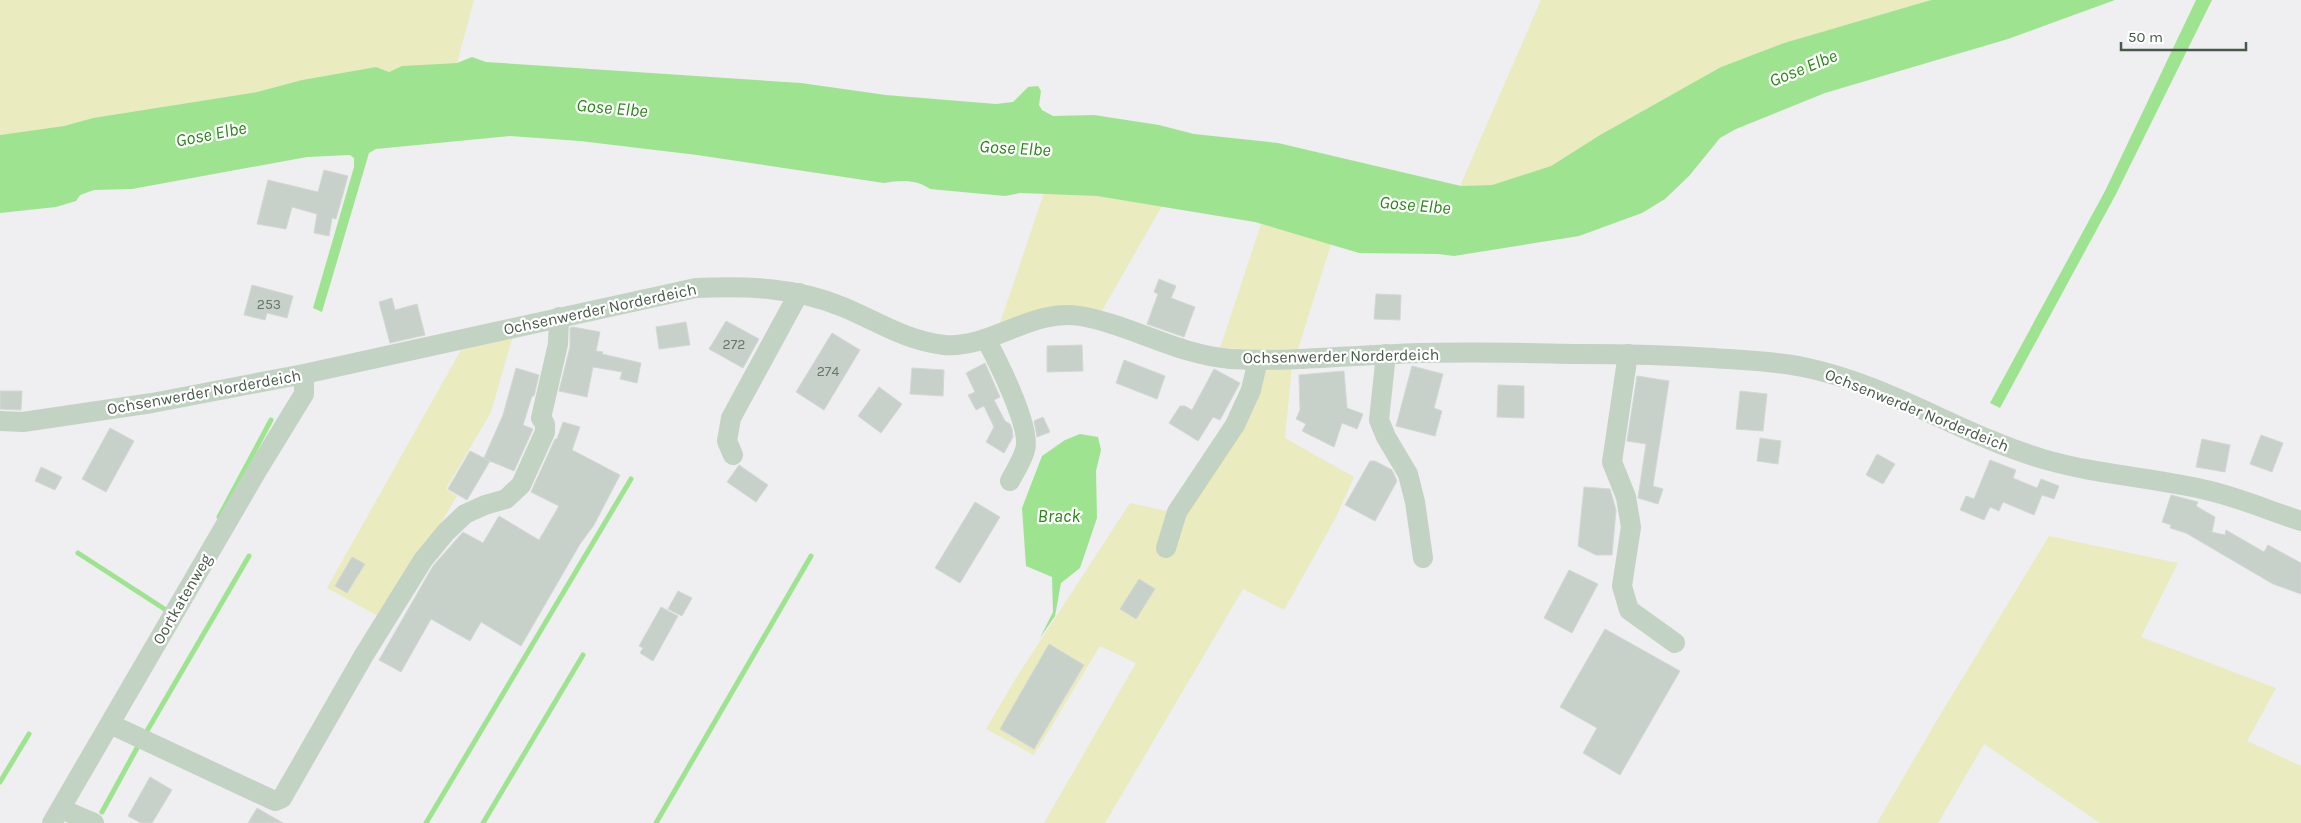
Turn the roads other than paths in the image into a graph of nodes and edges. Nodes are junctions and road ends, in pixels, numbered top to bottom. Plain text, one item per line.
1 (799, 294) junction
2 (558, 317) junction
3 (986, 339) junction
4 (1386, 354) junction
5 (1628, 354) junction
6 (1258, 360) junction
7 (304, 374) junction
8 (0, 421) edge
9 (733, 456) dead end
10 (1010, 481) dead end
11 (2301, 521) edge
12 (1166, 548) dead end
13 (1423, 558) dead end
14 (1675, 643) dead end
15 (110, 724) junction
16 (57, 816) edge
17 (94, 823) edge

1 - 2 street, Ochsenwerder Norderdeich
1 - 3 street, Ochsenwerder Norderdeich
1 - 9 street
2 - 7 street, Ochsenwerder Norderdeich
2 - 15 street
3 - 6 street, Ochsenwerder Norderdeich
3 - 10 street
4 - 5 street, Ochsenwerder Norderdeich
4 - 6 street, Ochsenwerder Norderdeich
4 - 13 street
5 - 11 street, Ochsenwerder Norderdeich
5 - 14 street
6 - 12 street
7 - 8 street, Ochsenwerder Norderdeich
7 - 15 street, Oortkatenweg
15 - 16 street, Oortkatenweg
16 - 17 street

